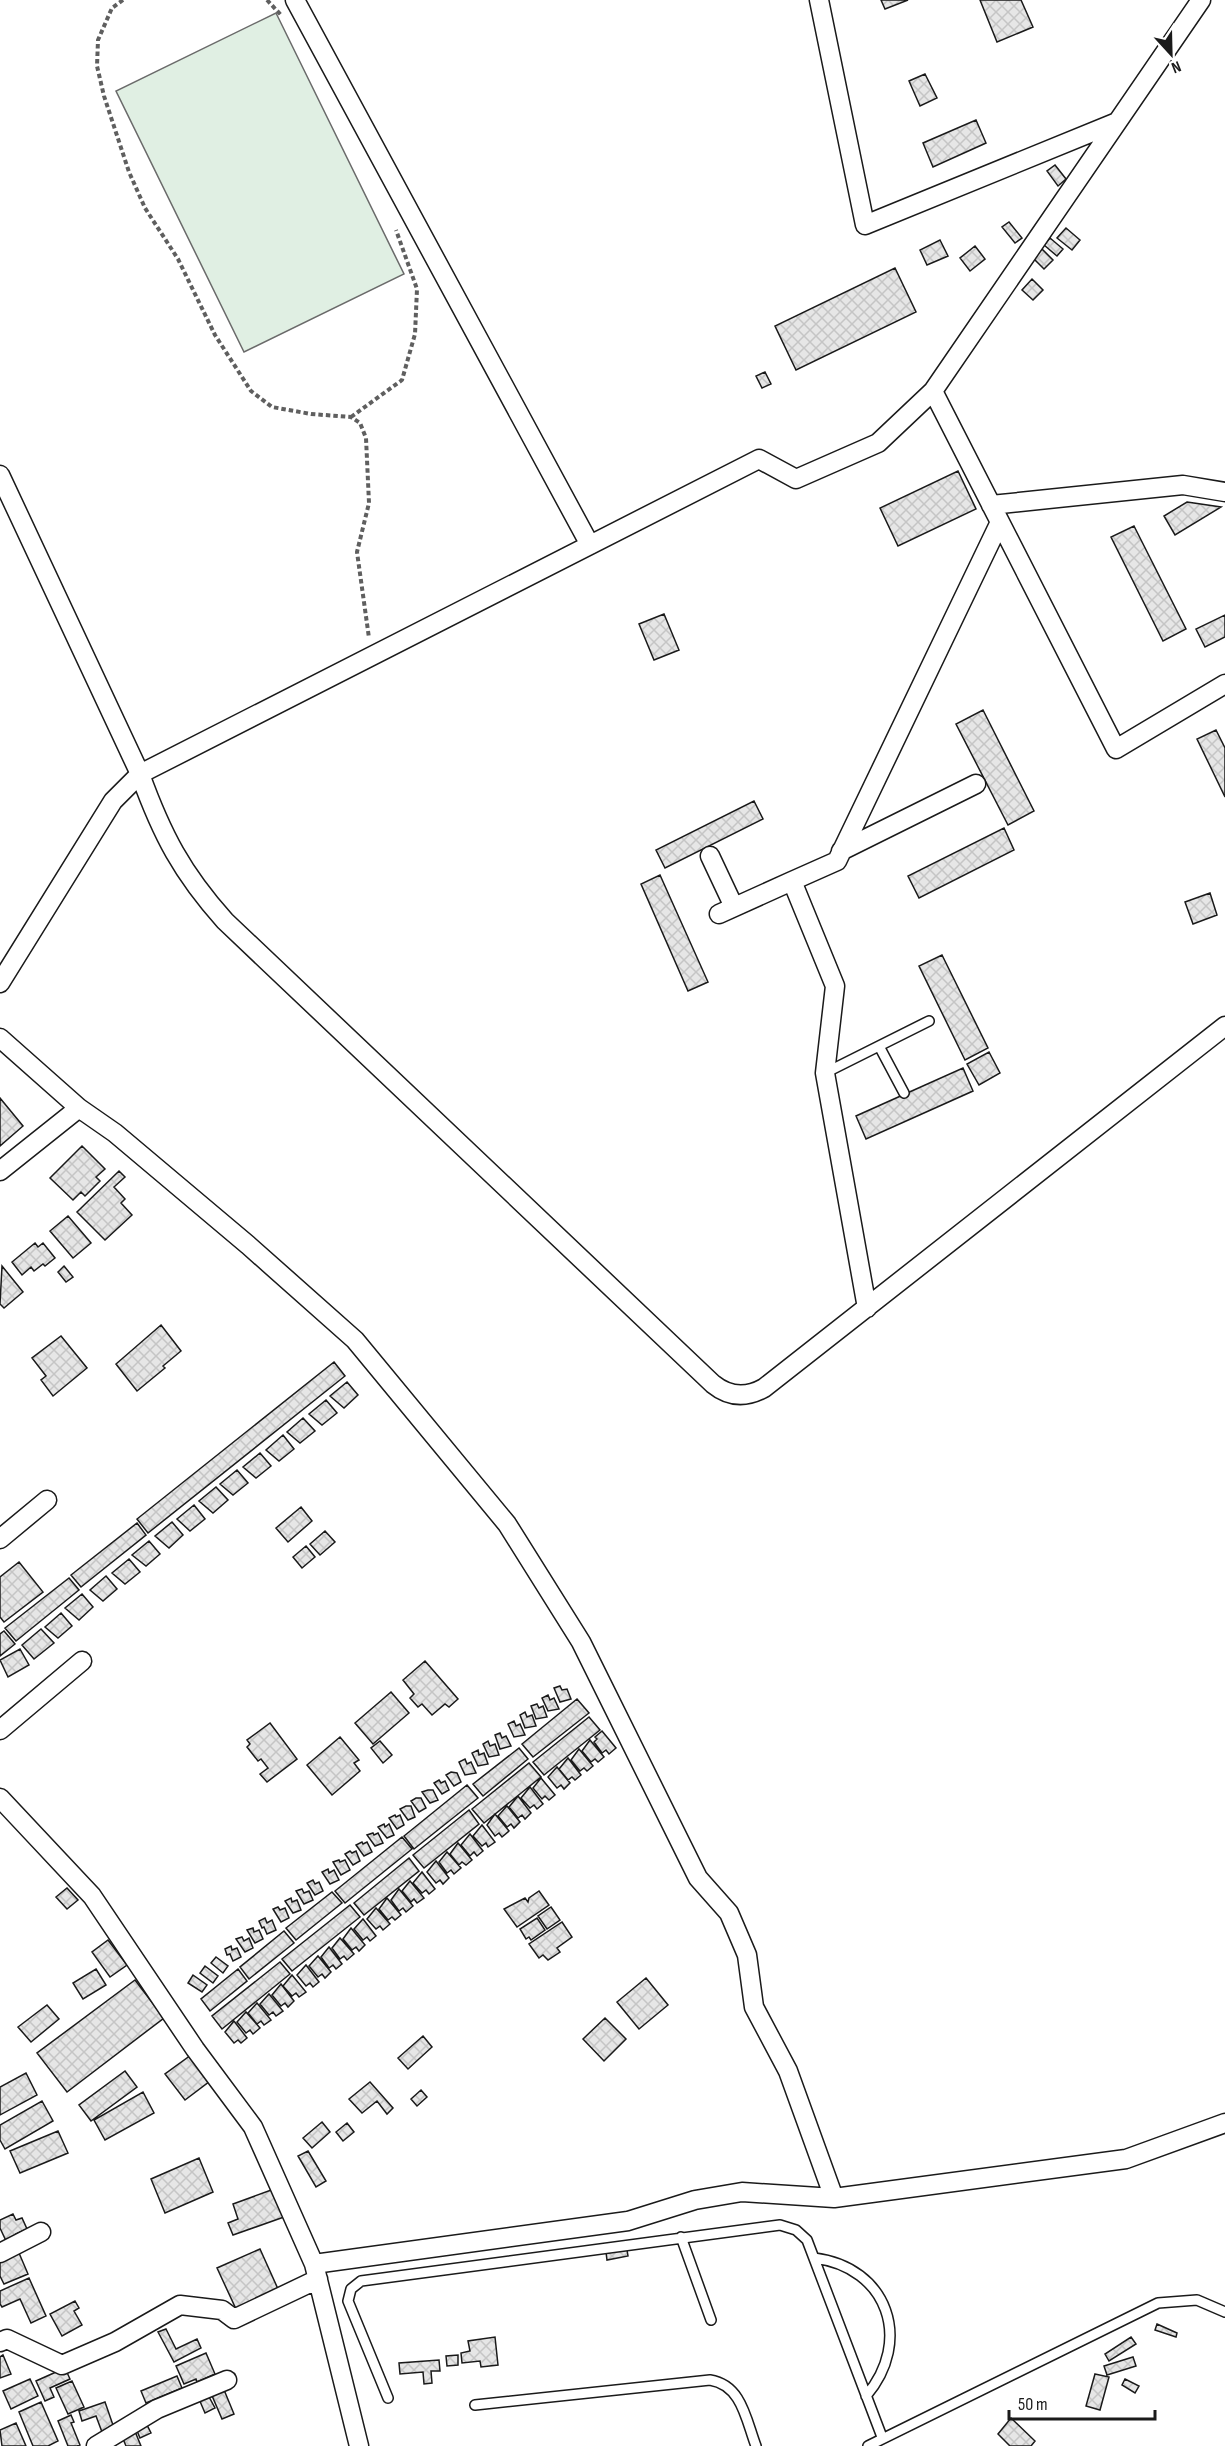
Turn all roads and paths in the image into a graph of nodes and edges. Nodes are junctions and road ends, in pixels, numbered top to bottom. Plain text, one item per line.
1 (123, 0) edge
2 (267, 0) edge
3 (295, 0) edge
4 (819, 0) edge
5 (1201, 0) edge
6 (282, 16) dead end
7 (1118, 122) junction
8 (394, 225) dead end
9 (933, 391) junction
10 (351, 417) junction
11 (0, 475) edge
12 (1225, 492) edge
13 (991, 505) junction
14 (1000, 522) junction
15 (590, 545) junction
16 (374, 655) junction
17 (1225, 684) edge
18 (140, 774) junction
19 (976, 784) dead end
20 (841, 851) junction
21 (710, 856) dead end
22 (792, 881) junction
23 (0, 983) edge
24 (929, 1021) dead end
25 (1225, 1026) edge
26 (0, 1038) edge
27 (879, 1046) junction
28 (825, 1073) junction
29 (904, 1093) dead end
30 (79, 1108) junction
31 (0, 1171) edge
32 (867, 1308) junction
33 (48, 1500) dead end
34 (0, 1539) edge
35 (82, 1661) dead end
36 (0, 1730) edge
37 (0, 1798) edge
38 (1225, 2123) edge
39 (834, 2198) junction
40 (41, 2232) dead end
41 (681, 2238) junction
42 (0, 2253) edge
43 (814, 2258) junction
44 (316, 2271) junction
45 (1225, 2312) edge
46 (711, 2320) dead end
47 (0, 2342) edge
48 (227, 2380) dead end
49 (866, 2396) junction
50 (388, 2398) dead end
51 (475, 2405) dead end
52 (882, 2437) junction
53 (96, 2446) edge
54 (359, 2446) edge
55 (756, 2446) edge
56 (868, 2446) edge

1 - 10 path
2 - 6 path
3 - 15 street
4 - 7 street
5 - 7 street
7 - 9 street
8 - 10 path
9 - 13 street
9 - 15 street
10 - 16 path
11 - 18 street
12 - 13 street
13 - 14 street
14 - 17 street
14 - 20 street
15 - 16 street
16 - 18 street
18 - 23 street
18 - 32 street
19 - 20 street
20 - 22 street
21 - 22 street
22 - 28 street
24 - 27 lane
25 - 32 street
26 - 30 street
27 - 28 lane
27 - 29 lane
28 - 32 street
30 - 31 street
30 - 39 street
33 - 34 street
35 - 36 street
37 - 44 street
38 - 39 street
39 - 44 street
40 - 42 street
41 - 43 lane
41 - 46 lane
41 - 50 lane
43 - 49 lane
43 - 49 lane
44 - 47 street
44 - 54 street
45 - 52 lane
48 - 53 street
49 - 52 lane
51 - 55 lane
52 - 56 lane

